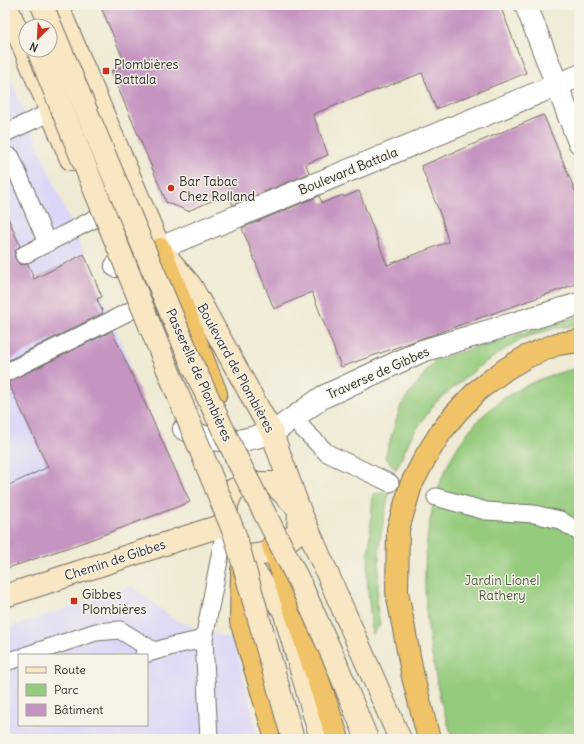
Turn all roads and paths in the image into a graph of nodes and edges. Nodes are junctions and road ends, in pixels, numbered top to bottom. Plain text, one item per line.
1 (6, 5) edge
2 (20, 5) edge
3 (42, 5) edge
4 (57, 5) edge
5 (526, 5) edge
6 (25, 18) edge
7 (41, 58) edge
8 (579, 76) edge
9 (556, 85) junction
10 (51, 112) junction
11 (5, 133) edge
12 (579, 142) edge
13 (5, 155) edge
14 (96, 218) junction
15 (47, 243) junction
16 (160, 249) junction
17 (24, 255) dead end
18 (116, 266) junction
19 (579, 304) edge
20 (134, 309) junction
21 (579, 340) edge
22 (5, 373) edge
23 (292, 418) junction
24 (184, 429) junction
25 (272, 433) junction
26 (235, 442) junction
27 (251, 483) junction
28 (390, 483) dead end
29 (436, 497) dead end
30 (299, 509) junction
31 (226, 524) junction
32 (579, 532) edge
33 (275, 552) junction
34 (243, 557) junction
35 (5, 596) edge
36 (204, 640) junction
37 (147, 653) edge
38 (30, 654) edge
39 (18, 658) edge
40 (5, 662) edge
41 (209, 739) edge
42 (276, 739) edge
43 (292, 739) edge
44 (321, 739) edge
45 (338, 739) edge
46 (367, 739) edge
47 (400, 739) edge
48 (429, 739) edge

1 - 10 street
2 - 6 street
3 - 46 street, Passerelle de Plombières, bridge
4 - 16 street, Boulevard de Plombières
5 - 9 street
7 - 43 street, Passerelle de Plombières, bridge
8 - 9 street, Boulevard Battala
9 - 12 street
9 - 16 street, Boulevard Battala
10 - 11 lane
10 - 14 street
13 - 15 lane
14 - 15 lane
14 - 18 street
15 - 17 lane
16 - 18 street, Boulevard Battala
16 - 25 street, Boulevard de Plombières
16 - 26 highway
18 - 20 street
19 - 23 street, Traverse de Gibbes
20 - 22 lane
20 - 24 street
21 - 48 highway
23 - 25 street, Traverse de Gibbes
23 - 28 lane
24 - 26 street, Traverse de Gibbes
24 - 31 street
25 - 26 street, Traverse de Gibbes
25 - 30 street, Boulevard de Plombières
26 - 27 highway
27 - 30 street
27 - 31 street
27 - 33 highway
29 - 32 lane
30 - 33 street
30 - 47 street, Boulevard de Plombières
31 - 34 street
31 - 35 street, Chemin de Gibbes
31 - 36 lane
33 - 34 street
33 - 45 highway
34 - 42 highway
34 - 44 street
36 - 37 lane
36 - 41 lane
37 - 38 lane
39 - 40 lane

